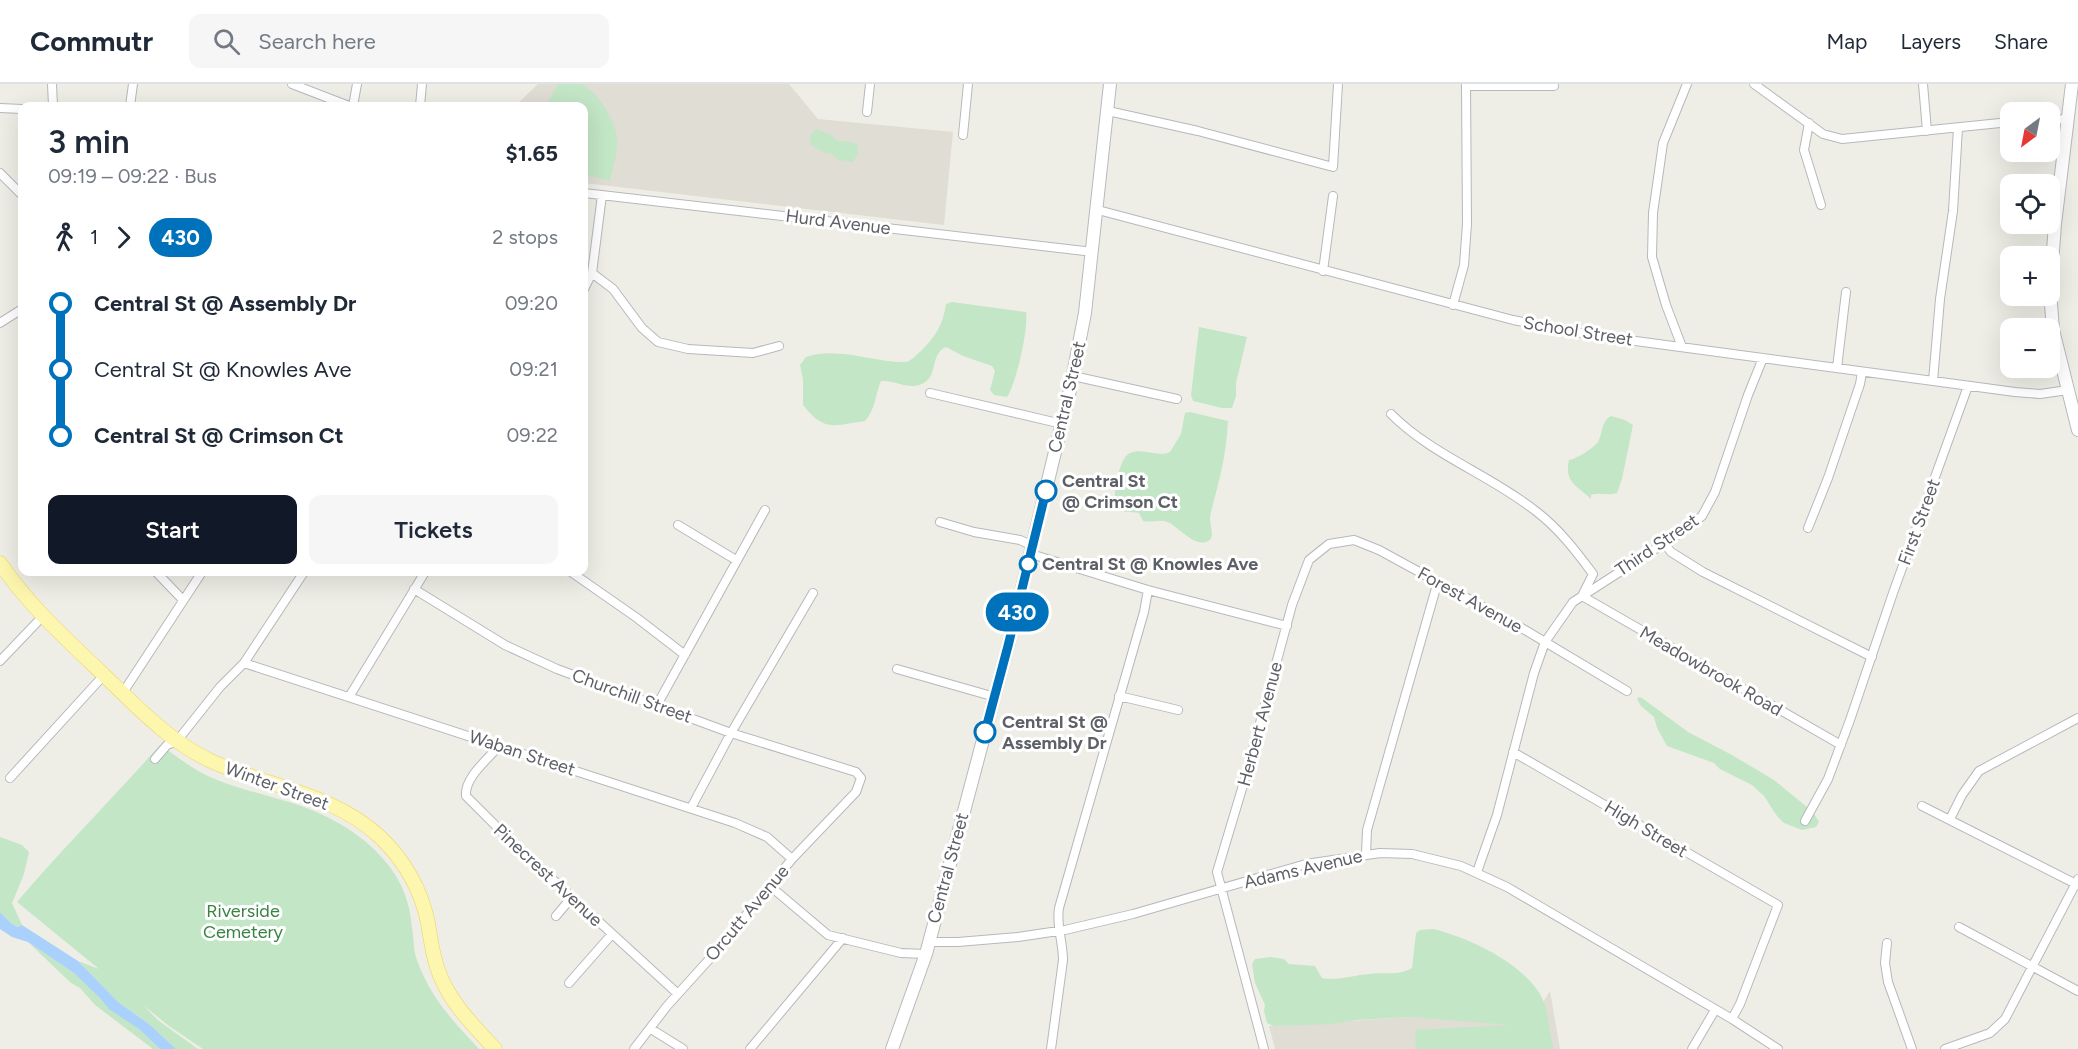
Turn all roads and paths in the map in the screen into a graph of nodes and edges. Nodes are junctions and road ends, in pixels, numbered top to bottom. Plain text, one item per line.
1 (52, 84) edge
2 (133, 84) edge
3 (292, 84) edge
4 (357, 84) edge
5 (422, 84) edge
6 (870, 84) edge
7 (968, 84) edge
8 (1110, 84) edge
9 (1338, 84) edge
10 (1687, 84) edge
11 (1754, 84) edge
12 (1923, 84) edge
13 (2072, 84) edge
14 (1466, 85) edge
15 (1554, 86) dead end
16 (53, 102) edge
17 (131, 102) edge
18 (340, 102) edge
19 (352, 102) edge
20 (420, 102) edge
21 (0, 108) edge
22 (18, 109) edge
23 (1108, 111) junction
24 (867, 112) dead end
25 (2068, 118) junction
26 (2060, 119) edge
27 (1809, 123) junction
28 (2000, 123) edge
29 (1958, 128) junction
30 (1927, 131) junction
31 (963, 135) dead end
32 (0, 172) edge
33 (18, 191) edge
34 (588, 193) edge
35 (602, 195) junction
36 (1333, 196) dead end
37 (1821, 204) dead end
38 (1098, 210) junction
39 (1093, 252) junction
40 (1323, 271) junction
41 (592, 273) junction
42 (588, 281) edge
43 (1846, 292) dead end
44 (1453, 304) junction
45 (18, 312) edge
46 (0, 323) edge
47 (779, 346) dead end
48 (1682, 346) junction
49 (1764, 358) junction
50 (1837, 368) junction
51 (1862, 372) junction
52 (1073, 376) junction
53 (1933, 381) junction
54 (1968, 386) junction
55 (2068, 390) junction
56 (930, 393) dead end
57 (1178, 399) dead end
58 (1391, 414) dead end
59 (1062, 424) junction
60 (2078, 430) edge
61 (765, 510) dead end
62 (940, 522) dead end
63 (678, 525) dead end
64 (1808, 528) dead end
65 (1664, 543) junction
66 (1032, 550) junction
67 (736, 560) junction
68 (1309, 560) joint
69 (0, 563) edge
70 (160, 576) edge
71 (199, 576) edge
72 (301, 576) edge
73 (422, 576) edge
74 (577, 576) edge
75 (1438, 581) junction
76 (414, 589) junction
77 (1148, 590) junction
78 (813, 593) dead end
79 (1581, 596) junction
80 (183, 600) junction
81 (43, 616) junction
82 (1287, 627) junction
83 (1545, 642) junction
84 (685, 655) junction
85 (1872, 657) junction
86 (0, 661) edge
87 (244, 663) junction
88 (897, 669) dead end
89 (104, 675) junction
90 (1627, 691) dead end
91 (122, 694) junction
92 (1119, 696) junction
93 (348, 697) junction
94 (994, 697) junction
95 (657, 705) junction
96 (1178, 710) dead end
97 (2078, 718) edge
98 (731, 733) junction
99 (177, 741) junction
100 (1841, 745) junction
101 (499, 746) junction
102 (1513, 752) junction
103 (155, 759) dead end
104 (10, 778) dead end
105 (861, 778) joint
106 (1922, 806) dead end
107 (691, 808) junction
108 (1950, 819) junction
109 (1805, 821) dead end
110 (1366, 854) junction
111 (792, 859) junction
112 (1478, 873) junction
113 (2077, 883) edge
114 (770, 886) junction
115 (1221, 888) junction
116 (572, 897) junction
117 (556, 916) dead end
118 (1959, 927) dead end
119 (1060, 931) junction
120 (612, 934) junction
121 (843, 938) junction
122 (1887, 943) dead end
123 (927, 948) junction
124 (2032, 968) junction
125 (569, 983) dead end
126 (2078, 991) edge
127 (678, 994) junction
128 (1715, 1010) junction
129 (1732, 1019) junction
130 (651, 1029) junction
131 (495, 1049) edge
132 (634, 1049) edge
133 (683, 1049) edge
134 (750, 1049) edge
135 (892, 1049) edge
136 (1051, 1049) edge
137 (1264, 1049) edge
138 (1692, 1049) edge
139 (1778, 1049) edge
140 (1912, 1049) edge
141 (1945, 1049) edge

1 - 16 street
2 - 17 street
3 - 18 street
4 - 19 street
5 - 20 street
6 - 24 street
7 - 31 street
8 - 23 main road, Central Street
9 - 23 street
10 - 48 street
11 - 27 street
12 - 30 street
13 - 25 main road
14 - 15 street
14 - 44 street
21 - 22 street
23 - 38 main road, Central Street
25 - 26 street
25 - 55 main road
27 - 30 street
27 - 37 street
28 - 29 street
29 - 30 street
29 - 53 street
32 - 33 street
34 - 35 street, Hurd Avenue
35 - 39 street, Hurd Avenue
35 - 41 street
36 - 40 street
38 - 39 main road, Central Street
38 - 40 street, School Street
39 - 52 main road, Central Street
40 - 44 street, School Street
41 - 42 street
41 - 47 street
43 - 50 street
44 - 48 street, School Street
45 - 46 street
48 - 49 street, School Street
49 - 50 street, School Street
49 - 65 street, Third Street
50 - 51 street, School Street
51 - 53 street, School Street
51 - 64 street
52 - 57 street
52 - 59 main road, Central Street
53 - 54 street, School Street
54 - 55 street, School Street
54 - 85 street, First Street
55 - 60 main road
56 - 59 street
58 - 79 street
59 - 66 main road, Central Street
61 - 67 street
62 - 66 street
63 - 67 street
65 - 79 street, Third Street
65 - 85 street
66 - 77 street
66 - 94 main road, Central Street
67 - 84 street
68 - 75 street, Forest Avenue
68 - 82 street, Herbert Avenue
69 - 81 main road, Winter Street
70 - 80 street
71 - 80 street
72 - 87 street
73 - 76 street
74 - 84 street
75 - 83 street, Forest Avenue
75 - 110 street
76 - 93 street
76 - 95 street, Churchill Street
77 - 82 street
77 - 92 street
78 - 98 street
79 - 83 street, Third Street
79 - 100 street, Meadowbrook Road
80 - 91 street
81 - 86 street
81 - 89 main road, Winter Street
82 - 115 street, Herbert Avenue
83 - 90 street, Forest Avenue
83 - 102 street, Third Street
84 - 95 street
85 - 100 street, First Street
87 - 93 street, Waban Street
87 - 99 street
88 - 94 street
89 - 91 main road, Winter Street
89 - 104 street
91 - 99 main road, Winter Street
92 - 96 street
92 - 119 street
93 - 101 street, Waban Street
94 - 123 main road, Central Street
95 - 98 street, Churchill Street
97 - 108 street
98 - 105 street, Churchill Street
98 - 107 street
99 - 103 street
99 - 131 main road, Winter Street
100 - 109 street, First Street
101 - 107 street, Waban Street
101 - 116 street, Pinecrest Avenue
102 - 112 street, Third Street
102 - 129 street, High Street
105 - 111 street, Orcutt Avenue
106 - 108 street
107 - 111 street, Waban Street
108 - 113 street
110 - 112 street, Adams Avenue
110 - 115 street, Adams Avenue
111 - 114 street, Orcutt Avenue
112 - 128 street, Adams Avenue
113 - 124 street
114 - 121 street, Adams Avenue
114 - 127 street, Orcutt Avenue
115 - 119 street, Adams Avenue
115 - 137 street, Herbert Avenue
116 - 117 street
116 - 120 street, Pinecrest Avenue
118 - 124 street
119 - 123 street, Adams Avenue
119 - 136 street
120 - 125 street
120 - 127 street, Pinecrest Avenue
121 - 123 street, Adams Avenue
121 - 134 street
122 - 140 street
123 - 135 main road, Central Street
124 - 126 street
124 - 141 street
127 - 130 street, Orcutt Avenue
128 - 129 street, Adams Avenue
128 - 138 street
129 - 139 street, Adams Avenue
130 - 132 street, Orcutt Avenue
130 - 133 street

